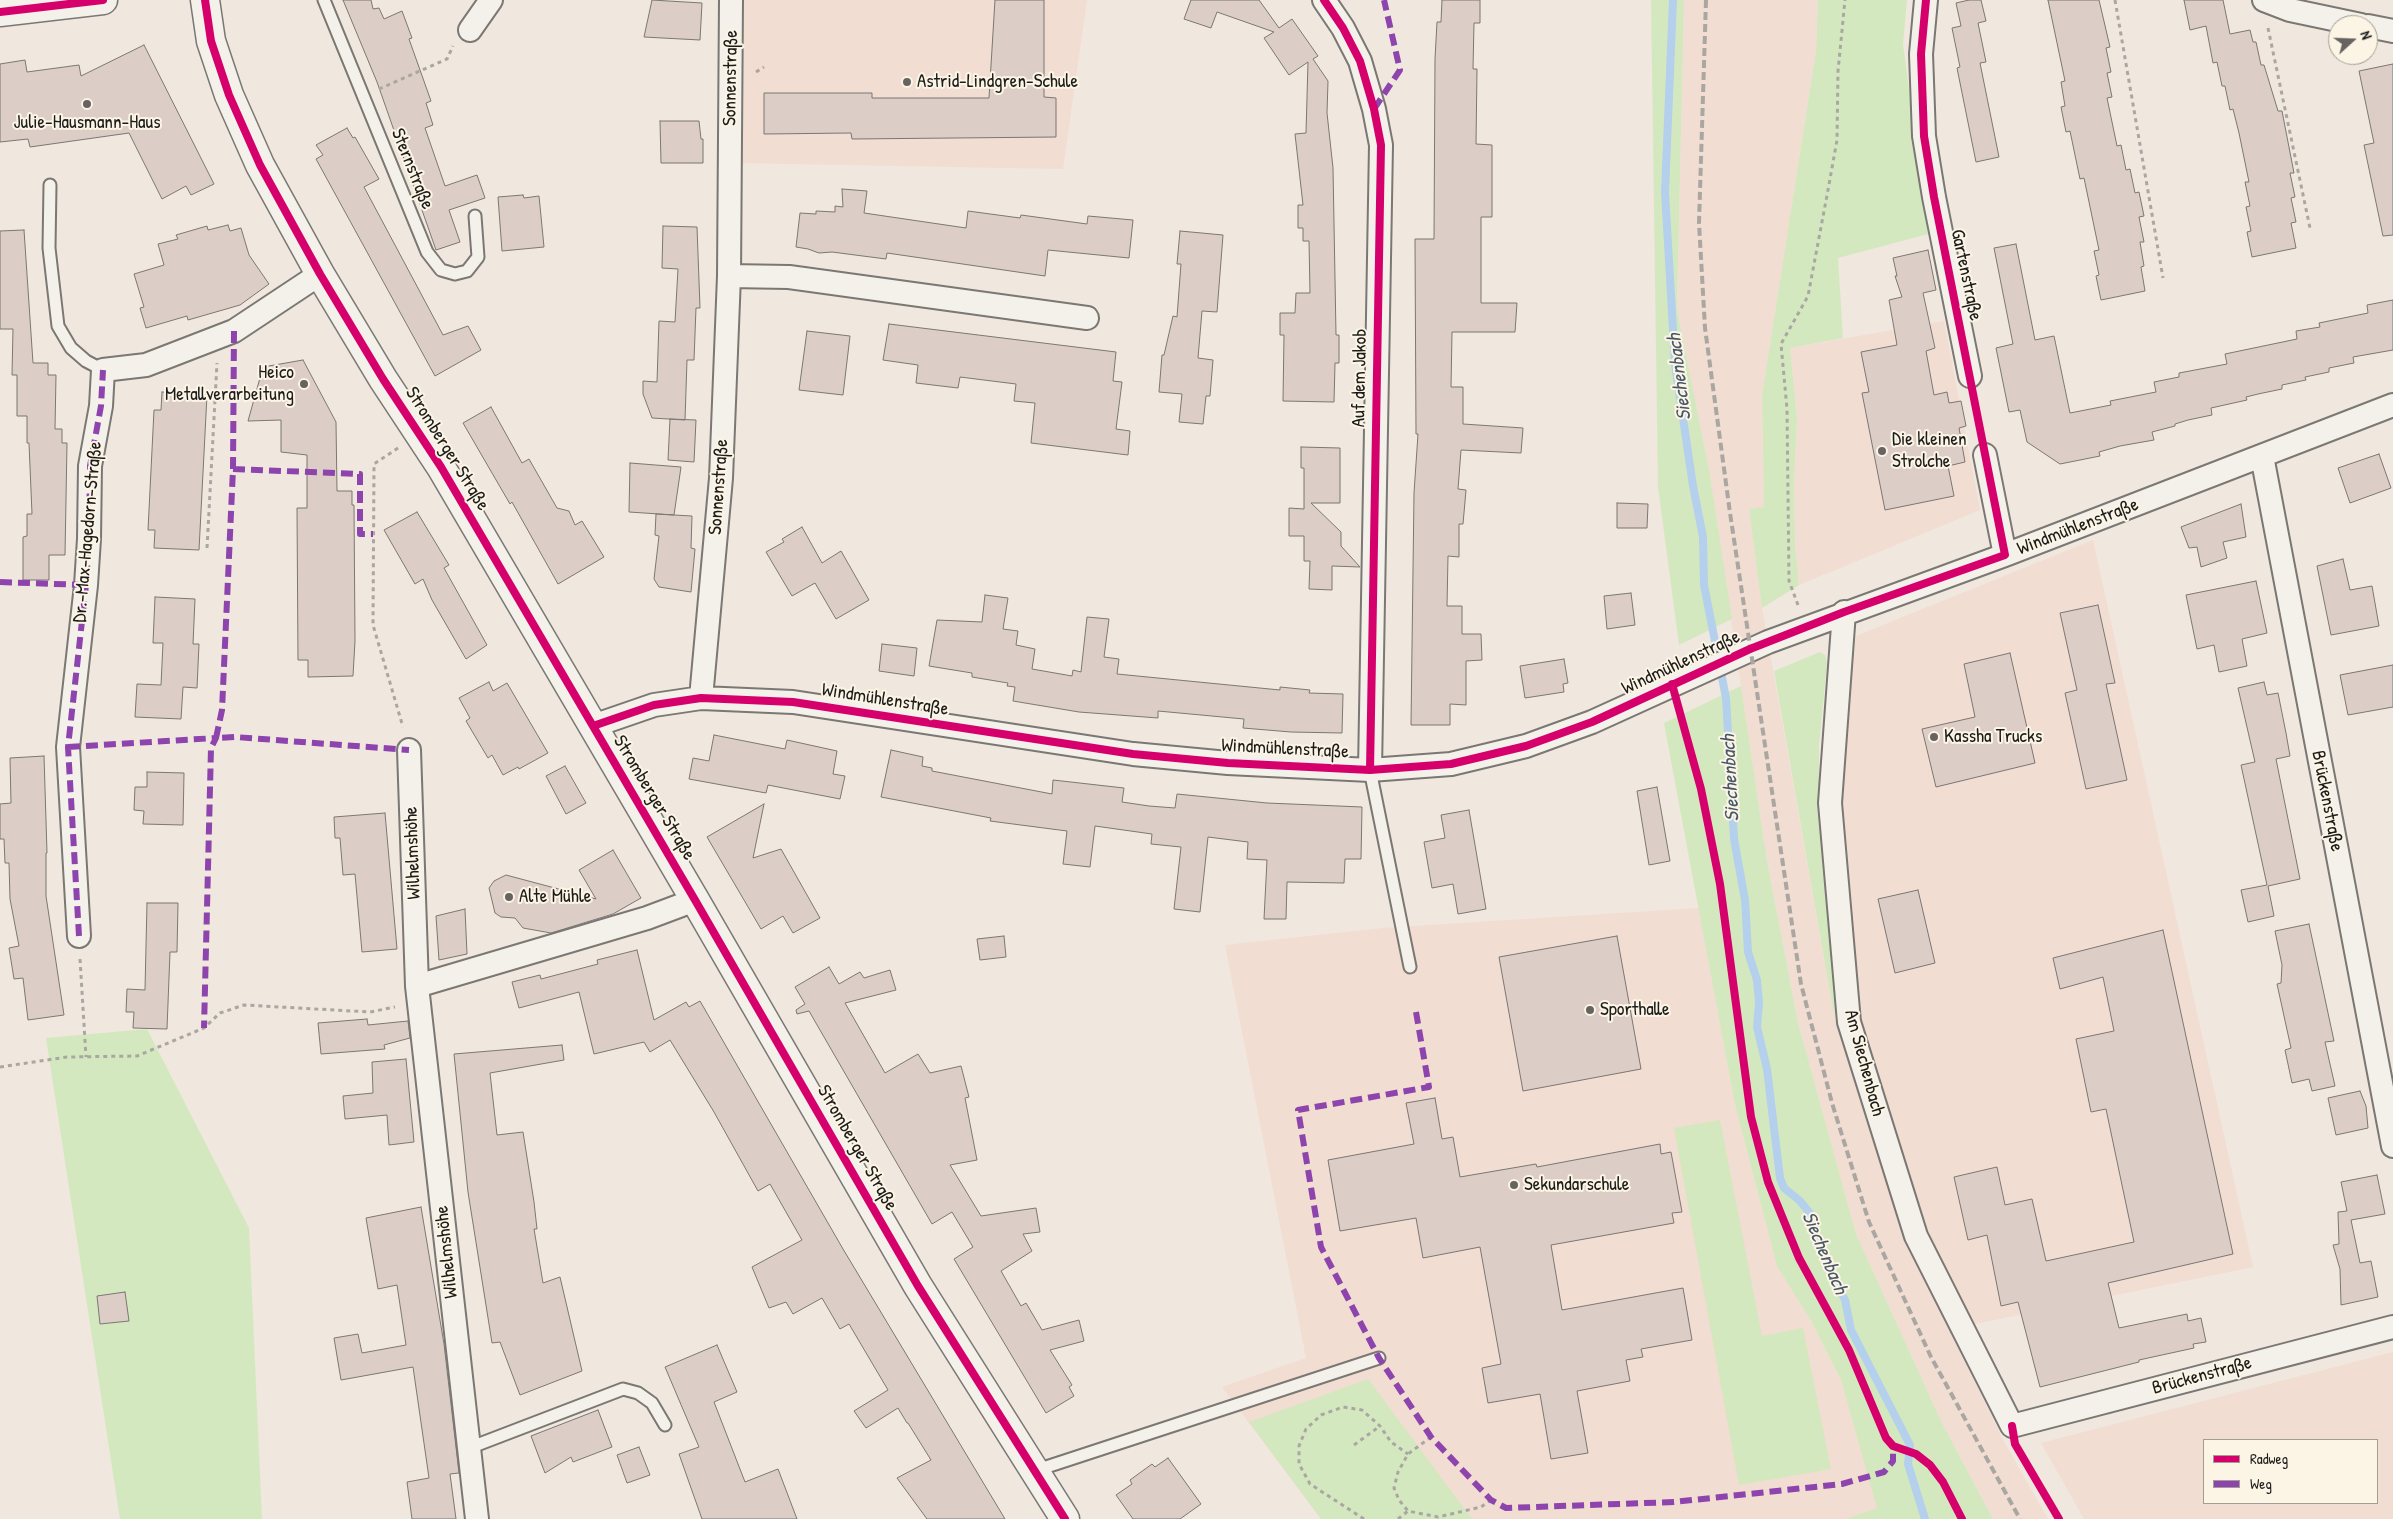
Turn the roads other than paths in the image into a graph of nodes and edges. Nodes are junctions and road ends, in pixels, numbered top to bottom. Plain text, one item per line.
1 (104, 0) edge
2 (204, 0) edge
3 (324, 0) edge
4 (491, 0) edge
5 (731, 0) edge
6 (1324, 0) edge
7 (1926, 0) edge
8 (2265, 10) edge
9 (0, 12) edge
10 (2328, 18) edge
11 (2378, 28) edge
12 (470, 30) dead end
13 (2393, 31) edge
14 (50, 185) dead end
15 (475, 216) dead end
16 (320, 274) junction
17 (729, 276) junction
18 (1087, 318) dead end
19 (103, 370) junction
20 (1970, 376) dead end
21 (2393, 405) edge
22 (1985, 455) dead end
23 (2262, 456) junction
24 (2005, 555) junction
25 (1844, 612) junction
26 (701, 698) junction
27 (593, 726) junction
28 (409, 750) road end
29 (1370, 770) junction
30 (695, 900) junction
31 (78, 936) road end
32 (1410, 967) dead end
33 (418, 995) junction
34 (2393, 1146) edge
35 (2393, 1327) edge
36 (1379, 1358) dead end
37 (665, 1425) dead end
38 (2012, 1426) joint
39 (469, 1448) junction
40 (1034, 1471) junction
41 (477, 1519) edge
42 (1065, 1519) edge

1 - 9 main road
2 - 16 main road, Stromberger Straße
3 - 15 lane, Sternstraße
4 - 12 street
5 - 17 street, Sonnenstraße
6 - 29 street, Auf dem Jakob
7 - 20 street, Gartenstraße
8 - 10 street
11 - 13 street
14 - 19 lane
16 - 19 street
16 - 27 main road, Stromberger Straße
17 - 18 street
17 - 26 street, Sonnenstraße
19 - 31 street, Dr.-Max-Hagedorn-Straße
21 - 23 street, Windmühlenstraße
22 - 24 street
23 - 24 street, Windmühlenstraße
23 - 34 street, Brückenstraße
24 - 25 street, Windmühlenstraße
25 - 29 street, Windmühlenstraße
25 - 38 street, Am Siechenbach
26 - 27 street, Windmühlenstraße
26 - 29 street, Windmühlenstraße
27 - 30 main road, Stromberger Straße
28 - 33 street, Wilhelmshöhe
29 - 32 lane
30 - 33 street
30 - 40 main road, Stromberger Straße
33 - 39 street, Wilhelmshöhe
35 - 38 street, Brückenstraße
36 - 40 lane
37 - 39 lane
39 - 41 street, Wilhelmshöhe
40 - 42 main road, Stromberger Straße

